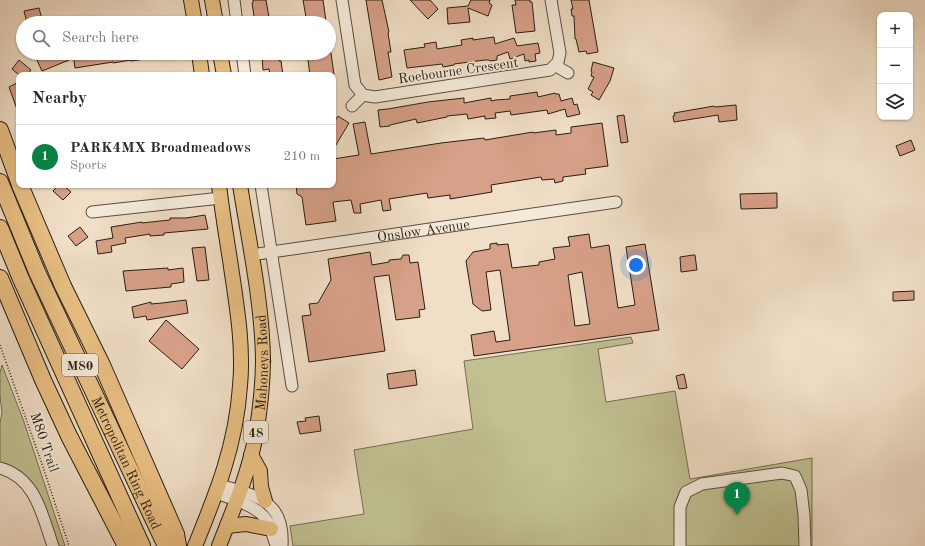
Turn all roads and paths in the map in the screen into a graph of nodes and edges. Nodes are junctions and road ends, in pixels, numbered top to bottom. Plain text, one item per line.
1 (191, 0) edge
2 (212, 0) edge
3 (234, 0) edge
4 (342, 0) edge
5 (551, 0) edge
6 (194, 16) edge
7 (215, 16) edge
8 (236, 16) edge
9 (200, 60) edge
10 (221, 60) edge
11 (243, 60) edge
12 (556, 66) junction
13 (202, 72) edge
14 (223, 72) edge
15 (245, 72) edge
16 (568, 74) dead end
17 (363, 95) junction
18 (352, 106) dead end
19 (0, 130) edge
20 (16, 174) edge
21 (0, 182) edge
22 (21, 188) edge
23 (240, 188) edge
24 (262, 188) edge
25 (220, 192) edge
26 (616, 202) dead end
27 (92, 212) dead end
28 (0, 228) edge
29 (272, 252) junction
30 (251, 255) junction
31 (230, 258) junction
32 (0, 278) edge
33 (0, 345) edge
34 (2, 351) junction
35 (0, 354) edge
36 (292, 386) dead end
37 (251, 454) junction
38 (0, 468) edge
39 (218, 489) junction
40 (238, 496) junction
41 (265, 501) junction
42 (227, 526) junction
43 (271, 529) junction
44 (197, 542) edge
45 (53, 546) edge
46 (69, 546) edge
47 (126, 546) edge
48 (142, 546) edge
49 (166, 546) edge
50 (178, 546) edge
51 (218, 546) edge
52 (277, 546) edge
53 (282, 546) edge
54 (680, 546) edge
55 (805, 546) edge

1 - 6 main road
2 - 7 main road
3 - 8 street
4 - 17 street
5 - 12 street
9 - 13 main road
10 - 14 main road
11 - 15 street
12 - 16 street
12 - 17 street, Roebourne Crescent
17 - 18 street
19 - 20 highway
21 - 49 highway, Metropolitan Ring Road / M80
22 - 50 highway
23 - 30 main road, Mahoneys Road / 48
24 - 29 street
25 - 27 street
25 - 31 main road, Mahoneys Road / 48
26 - 29 street, Onslow Avenue
28 - 48 highway, Metropolitan Ring Road / M80
29 - 30 street, Onslow Avenue
29 - 36 street
30 - 31 main road, Onslow Avenue
30 - 37 main road, Mahoneys Road / 48
31 - 39 main road, Mahoneys Road / 48
32 - 47 highway
33 - 34 path, M80 Trail
34 - 35 path
34 - 46 path, M80 Trail
37 - 40 main road, Mahoneys Road / 48
37 - 41 main road
38 - 45 street
39 - 40 street
39 - 44 main road, Mahoneys Road / 48
40 - 41 street
40 - 42 main road, Mahoneys Road / 48
40 - 43 street
41 - 53 street
42 - 43 main road
42 - 51 main road, Mahoneys Road / 48
43 - 52 street
54 - 55 street

